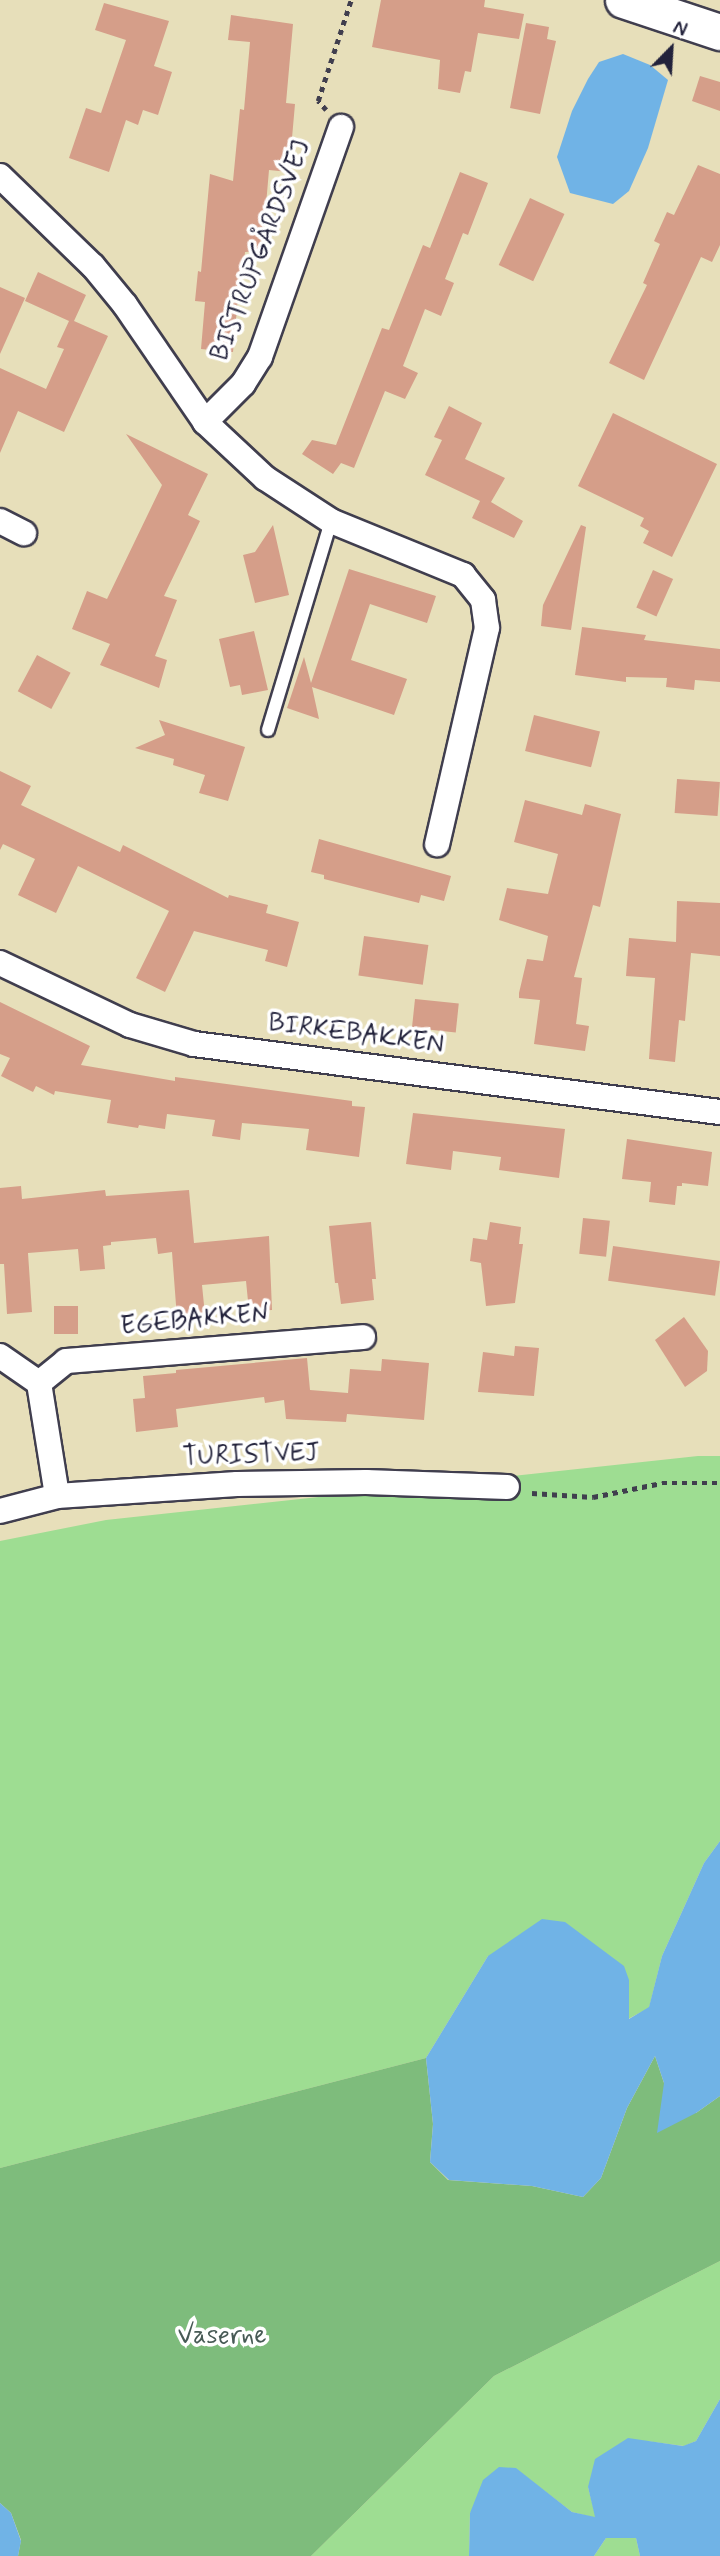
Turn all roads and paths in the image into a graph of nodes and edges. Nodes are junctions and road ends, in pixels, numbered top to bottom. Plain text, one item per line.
1 (351, 0) edge
2 (623, 0) edge
3 (720, 32) edge
4 (341, 127) joint
5 (0, 176) edge
6 (205, 422) junction
7 (0, 521) edge
8 (331, 521) junction
9 (24, 533) dead end
10 (268, 730) dead end
11 (437, 844) dead end
12 (0, 963) edge
13 (720, 1112) edge
14 (363, 1337) dead end
15 (0, 1356) edge
16 (39, 1383) junction
17 (720, 1483) edge
18 (507, 1487) joint
19 (57, 1496) junction
20 (0, 1511) edge

1 - 4 path
2 - 3 street
4 - 6 street, BISTRUPGÅRDSVEJ
5 - 6 street, BISTRUPGÅRDSVEJ
6 - 8 street, BISTRUPGÅRDSVEJ
7 - 9 street
8 - 10 lane
8 - 11 street, BISTRUPGÅRDSVEJ
12 - 13 street, BIRKEBAKKEN
14 - 16 street, EGEBAKKEN
15 - 16 street
16 - 19 street
17 - 18 path
18 - 19 street, TURISTVEJ
19 - 20 street, TURISTVEJ

